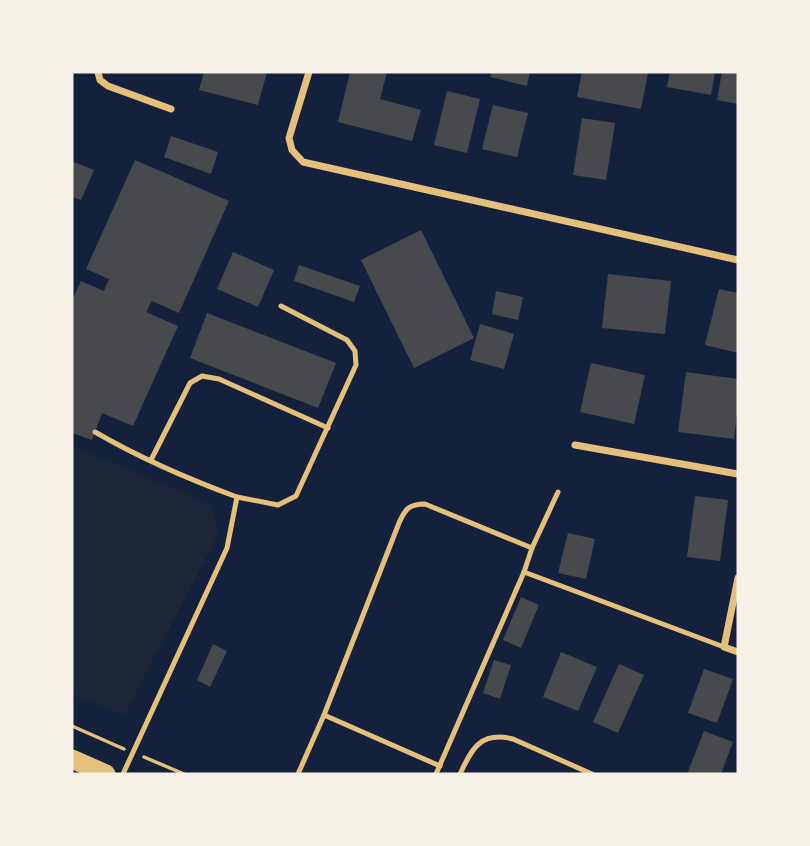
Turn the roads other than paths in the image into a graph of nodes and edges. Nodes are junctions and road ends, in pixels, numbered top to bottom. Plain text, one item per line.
1 (98, 72) edge
2 (309, 72) edge
3 (170, 109) dead end
4 (738, 260) edge
5 (281, 306) dead end
6 (328, 428) junction
7 (94, 432) dead end
8 (575, 445) dead end
9 (151, 460) junction
10 (738, 474) edge
11 (558, 492) dead end
12 (237, 497) junction
13 (531, 548) junction
14 (524, 572) junction
15 (738, 578) edge
16 (723, 647) junction
17 (738, 652) edge
18 (324, 715) junction
19 (72, 759) edge
20 (440, 766) junction
21 (301, 773) edge
22 (106, 774) edge
23 (123, 774) edge
24 (436, 774) edge
25 (460, 774) edge
26 (592, 774) edge

1 - 3 street
2 - 4 street
5 - 6 lane
6 - 9 lane
6 - 12 lane
7 - 9 lane
8 - 10 street
9 - 12 lane
11 - 13 lane
12 - 23 lane
13 - 14 lane
13 - 18 lane
14 - 16 lane
14 - 20 lane
15 - 16 street
16 - 17 street
18 - 20 lane
18 - 21 lane
19 - 22 highway
20 - 24 lane
25 - 26 lane

